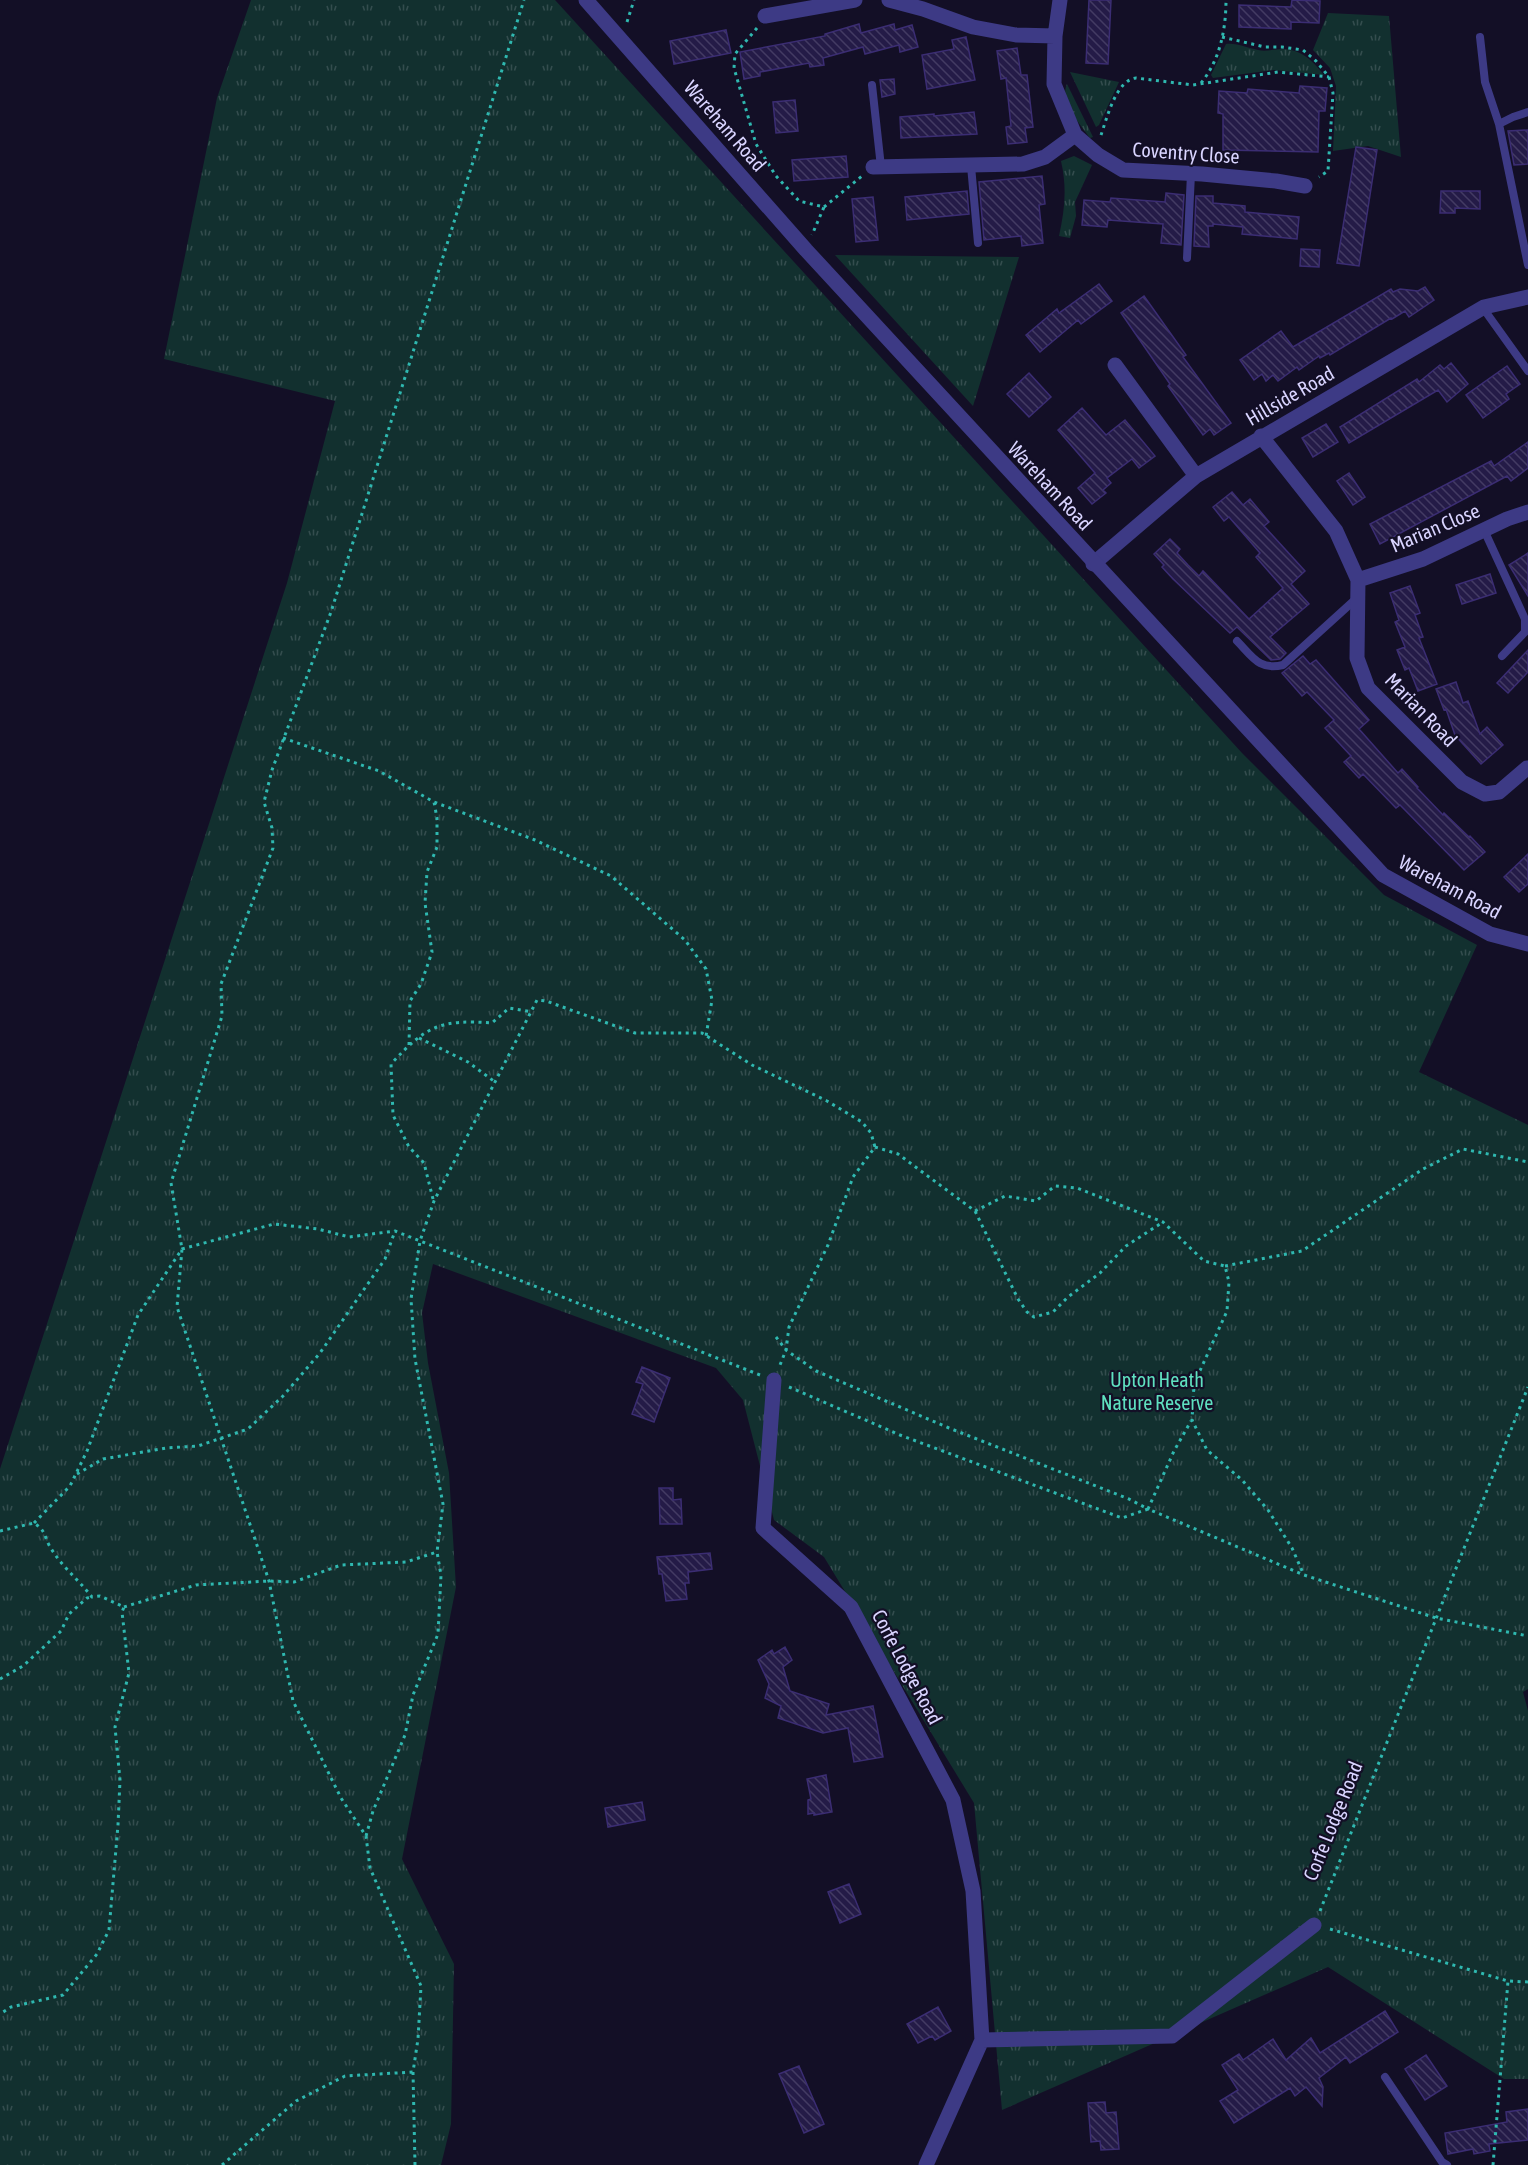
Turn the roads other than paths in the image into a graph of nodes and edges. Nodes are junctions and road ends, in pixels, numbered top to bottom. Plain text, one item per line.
1 (586, 0) edge
2 (855, 0) edge
3 (889, 0) edge
4 (1060, 0) edge
5 (783, 6) edge
6 (765, 16) road end
7 (1055, 36) junction
8 (1479, 37) dead end
9 (872, 85) dead end
10 (1528, 112) edge
11 (1500, 124) junction
12 (1075, 135) junction
13 (971, 166) junction
14 (877, 167) joint
15 (1191, 174) junction
16 (1305, 186) road end
17 (978, 243) dead end
18 (1188, 258) dead end
19 (1528, 265) edge
20 (1528, 297) edge
21 (1483, 308) junction
22 (1115, 365) dead end
23 (1528, 371) edge
24 (1261, 436) junction
25 (1196, 476) junction
26 (1528, 512) edge
27 (1484, 530) junction
28 (1093, 564) junction
29 (1358, 580) junction
30 (1358, 597) junction
31 (1237, 641) dead end
32 (1502, 657) dead end
33 (1527, 768) edge
34 (1528, 944) edge
35 (774, 1380) road end
36 (1314, 1925) road end
37 (982, 2040) junction
38 (1385, 2077) dead end
39 (926, 2165) edge
40 (1447, 2165) edge

1 - 28 street, Wareham Road
2 - 5 street
3 - 7 street
4 - 7 street, Coventry Close
5 - 6 street
7 - 12 street, Coventry Close
8 - 11 lane
9 - 14 lane
10 - 11 lane
11 - 19 lane
12 - 13 street
12 - 15 street, Coventry Close
13 - 14 street
13 - 17 lane
15 - 16 street, Coventry Close
15 - 18 lane
20 - 21 street, Hillside Road
21 - 23 lane
21 - 24 street, Hillside Road
22 - 25 street
24 - 25 street, Hillside Road
24 - 29 street, Marian Road
25 - 28 street, Hillside Road
26 - 27 street, Marian Close
27 - 29 street, Marian Close
27 - 32 lane
28 - 34 street, Wareham Road
29 - 30 street, Marian Road
30 - 31 lane
30 - 33 street, Marian Road
35 - 37 street, Corfe Lodge Road
36 - 37 street
37 - 39 street, Corfe Lodge Road
38 - 40 lane

